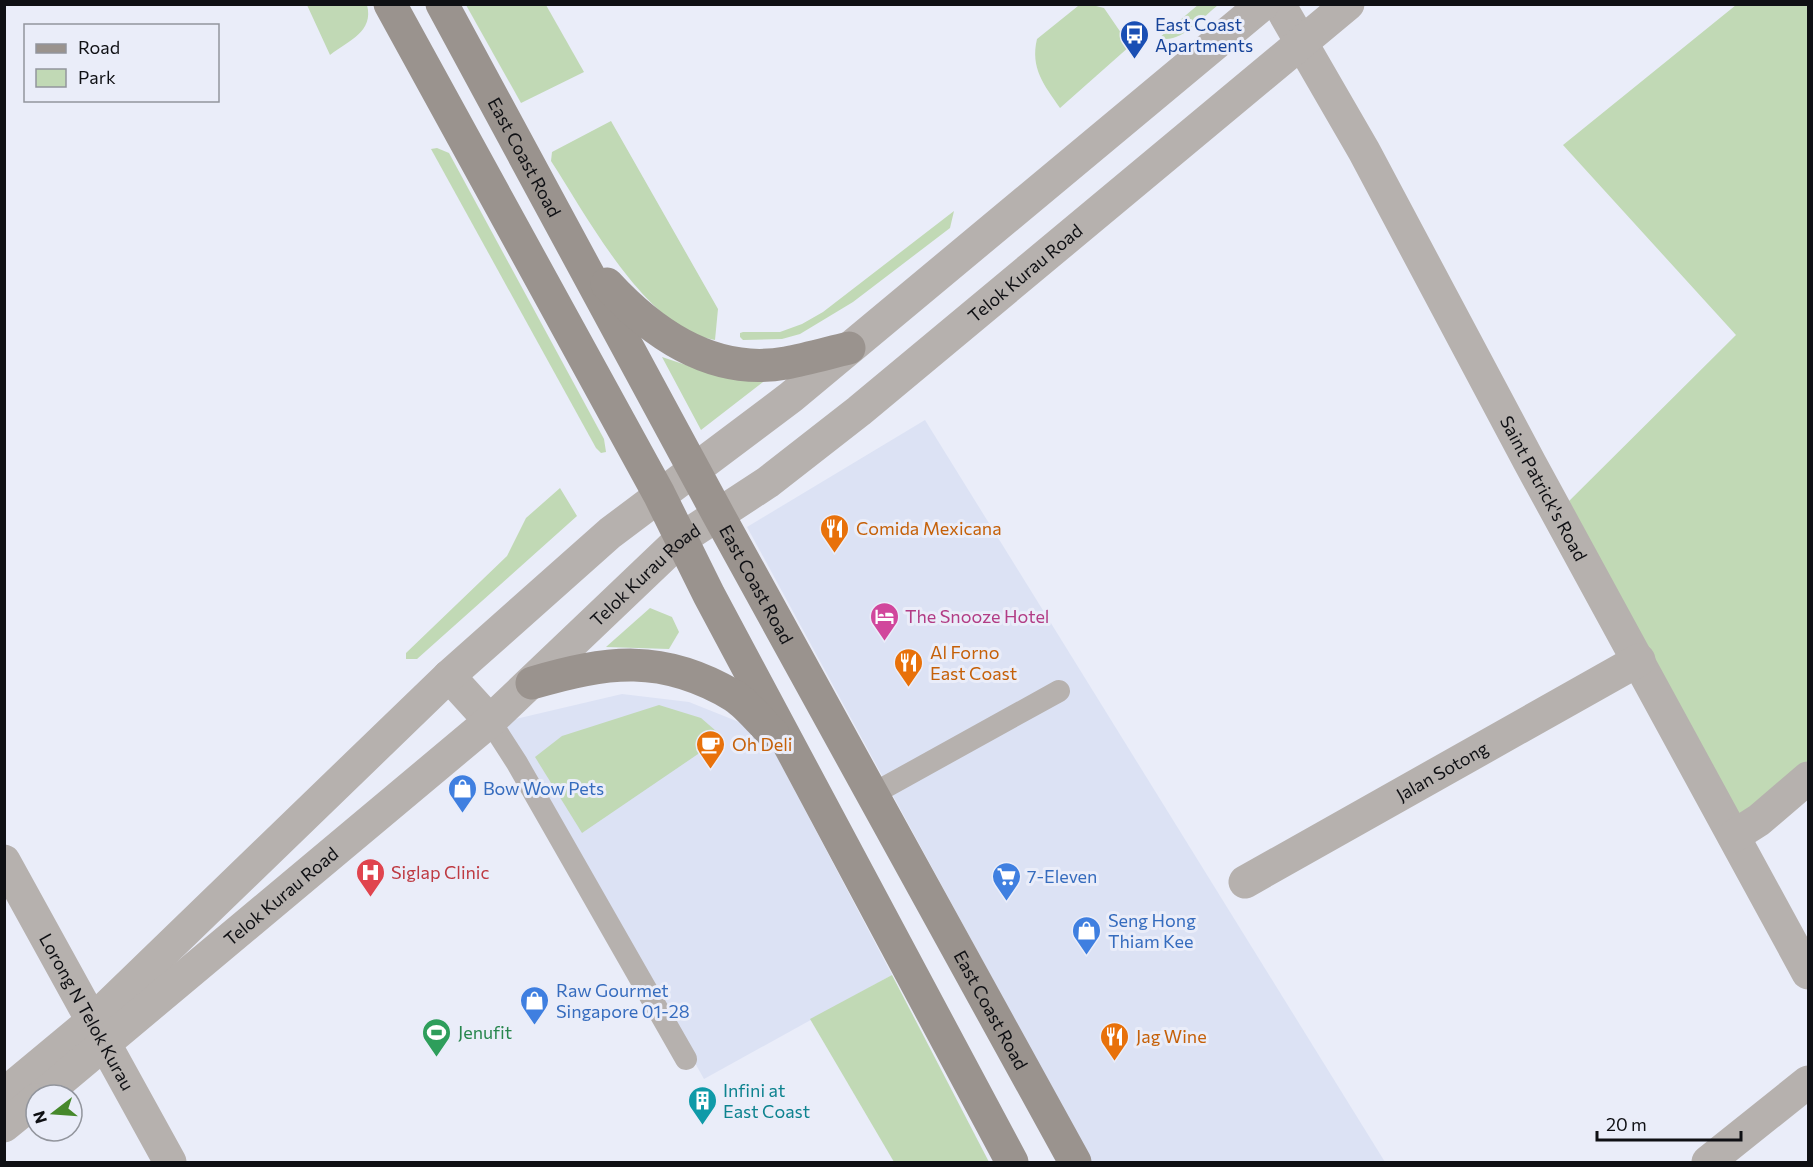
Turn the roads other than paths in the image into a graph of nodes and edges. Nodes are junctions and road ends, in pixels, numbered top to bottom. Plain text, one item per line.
1 (390, 4) edge
2 (442, 4) edge
3 (1263, 4) edge
4 (1279, 4) edge
5 (1348, 4) edge
6 (1302, 44) junction
7 (573, 247) junction
8 (849, 348) junction
9 (695, 469) junction
10 (658, 494) junction
11 (719, 516) junction
12 (681, 539) junction
13 (1639, 660) junction
14 (449, 676) junction
15 (532, 682) junction
16 (1059, 691) dead end
17 (490, 721) junction
18 (796, 756) junction
19 (1809, 778) edge
20 (871, 795) junction
21 (1734, 836) junction
22 (4, 861) edge
23 (1245, 882) dead end
24 (1809, 973) edge
25 (99, 1033) junction
26 (686, 1059) dead end
27 (1809, 1082) edge
28 (54, 1083) edge
29 (4, 1094) edge
30 (24, 1110) edge
31 (4, 1126) edge
32 (170, 1162) edge
33 (1012, 1162) edge
34 (1075, 1162) edge
35 (1708, 1162) edge

1 - 10 main road
2 - 7 main road, East Coast Road
3 - 8 street, Telok Kurau Road
4 - 6 street, Saint Patrick's Road
5 - 6 street, Telok Kurau Road
6 - 11 street, Telok Kurau Road
6 - 13 street, Saint Patrick's Road
7 - 8 main road
7 - 9 main road, East Coast Road
8 - 9 street, Telok Kurau Road
9 - 10 street, Telok Kurau Road
9 - 11 main road, East Coast Road
10 - 12 main road
10 - 14 street, Telok Kurau Road
11 - 12 street, Telok Kurau Road
11 - 20 main road, East Coast Road
12 - 15 street, Telok Kurau Road
12 - 18 main road
13 - 21 street, Saint Patrick's Road
13 - 23 street, Jalan Sotong
14 - 17 street
14 - 25 street, Telok Kurau Road
15 - 17 street, Telok Kurau Road
15 - 18 main road
16 - 20 lane
17 - 25 street, Telok Kurau Road
17 - 26 lane
18 - 33 main road
19 - 21 street
20 - 34 main road, East Coast Road
21 - 24 street, Saint Patrick's Road
22 - 25 street, Lorong N Telok Kurau
25 - 28 street, Telok Kurau Road
25 - 29 street, Telok Kurau Road
25 - 32 street, Lorong N Telok Kurau
27 - 35 street
30 - 31 street

